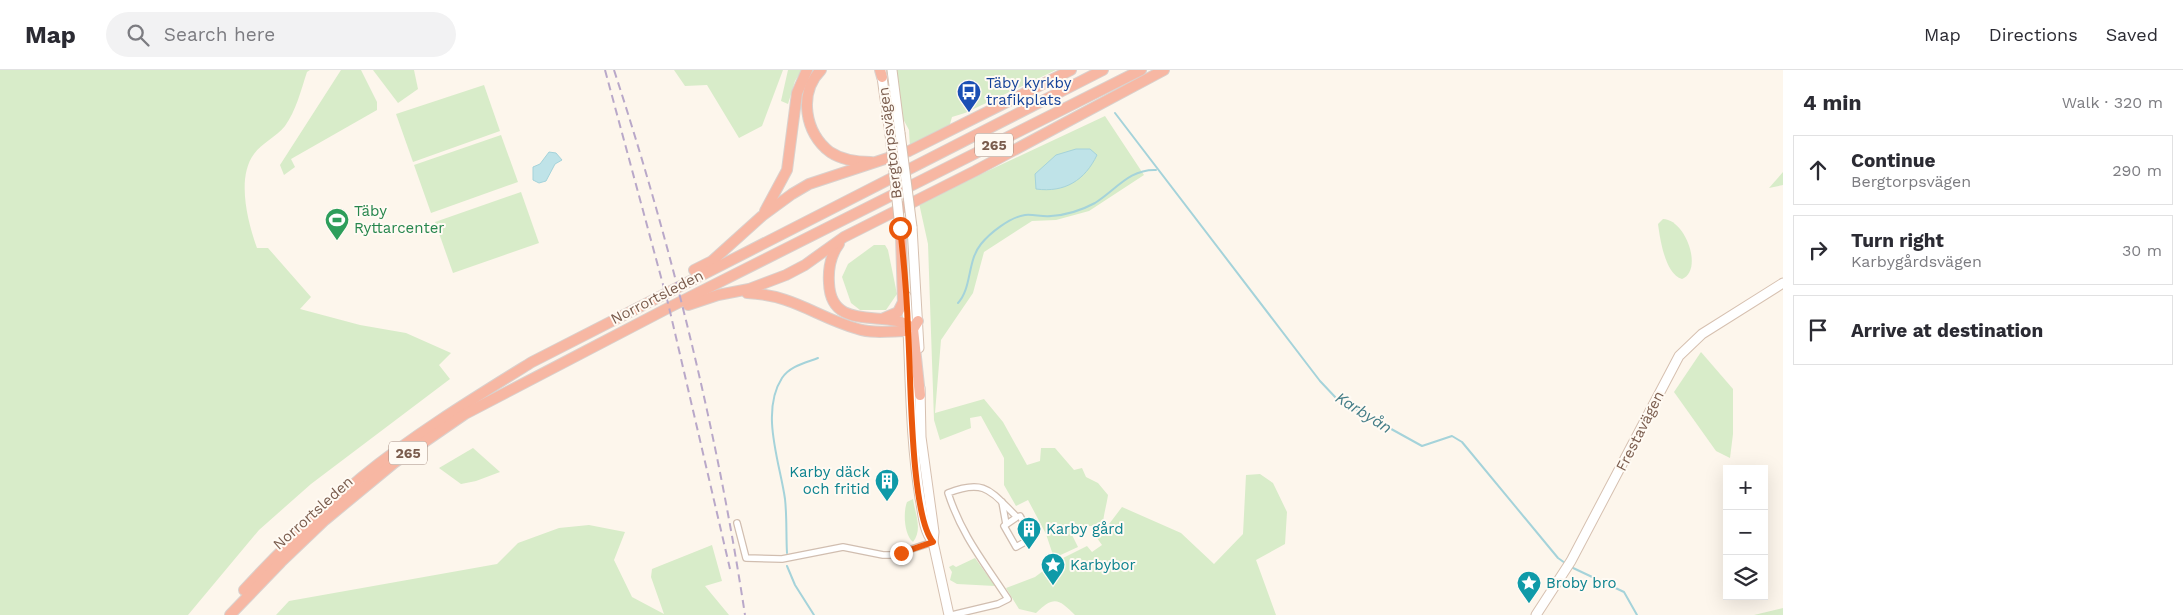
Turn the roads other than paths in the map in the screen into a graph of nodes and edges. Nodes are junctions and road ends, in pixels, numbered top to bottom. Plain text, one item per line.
1 (807, 70) edge
2 (821, 70) edge
3 (892, 70) edge
4 (1071, 70) edge
5 (1102, 70) edge
6 (1141, 70) edge
7 (1164, 70) edge
8 (881, 72) edge
9 (884, 160) junction
10 (762, 216) junction
11 (901, 233) junction
12 (844, 237) junction
13 (1783, 283) edge
14 (736, 292) junction
15 (872, 320) junction
16 (912, 327) junction
17 (618, 335) junction
18 (532, 362) junction
19 (920, 395) joint
20 (1002, 502) junction
21 (1017, 517) junction
22 (738, 523) dead end
23 (1006, 524) junction
24 (933, 542) junction
25 (221, 615) edge
26 (230, 615) edge
27 (951, 615) edge
28 (1536, 615) edge

1 - 10 highway
2 - 9 highway
3 - 16 main road, Bergtorpsvägen, bridge
4 - 9 highway
5 - 18 highway, Norrortsleden / 265
6 - 17 highway, Norrortsleden / 265
7 - 12 highway
8 - 11 main road, Bergtorpsvägen, bridge
9 - 10 highway
10 - 18 highway
11 - 15 highway
11 - 16 main road, Bergtorpsvägen
12 - 14 highway
12 - 15 highway
13 - 28 main road, Frestavägen
14 - 16 highway
14 - 17 highway
15 - 16 highway
16 - 19 highway
16 - 24 main road, Bergtorpsvägen
17 - 26 highway, Norrortsleden / 265
18 - 25 highway, Norrortsleden / 265
19 - 24 main road, Bergtorpsvägen
20 - 21 street
20 - 23 street
20 - 27 street
21 - 23 street
21 - 23 street
22 - 24 street
24 - 27 main road, Bergtorpsvägen

